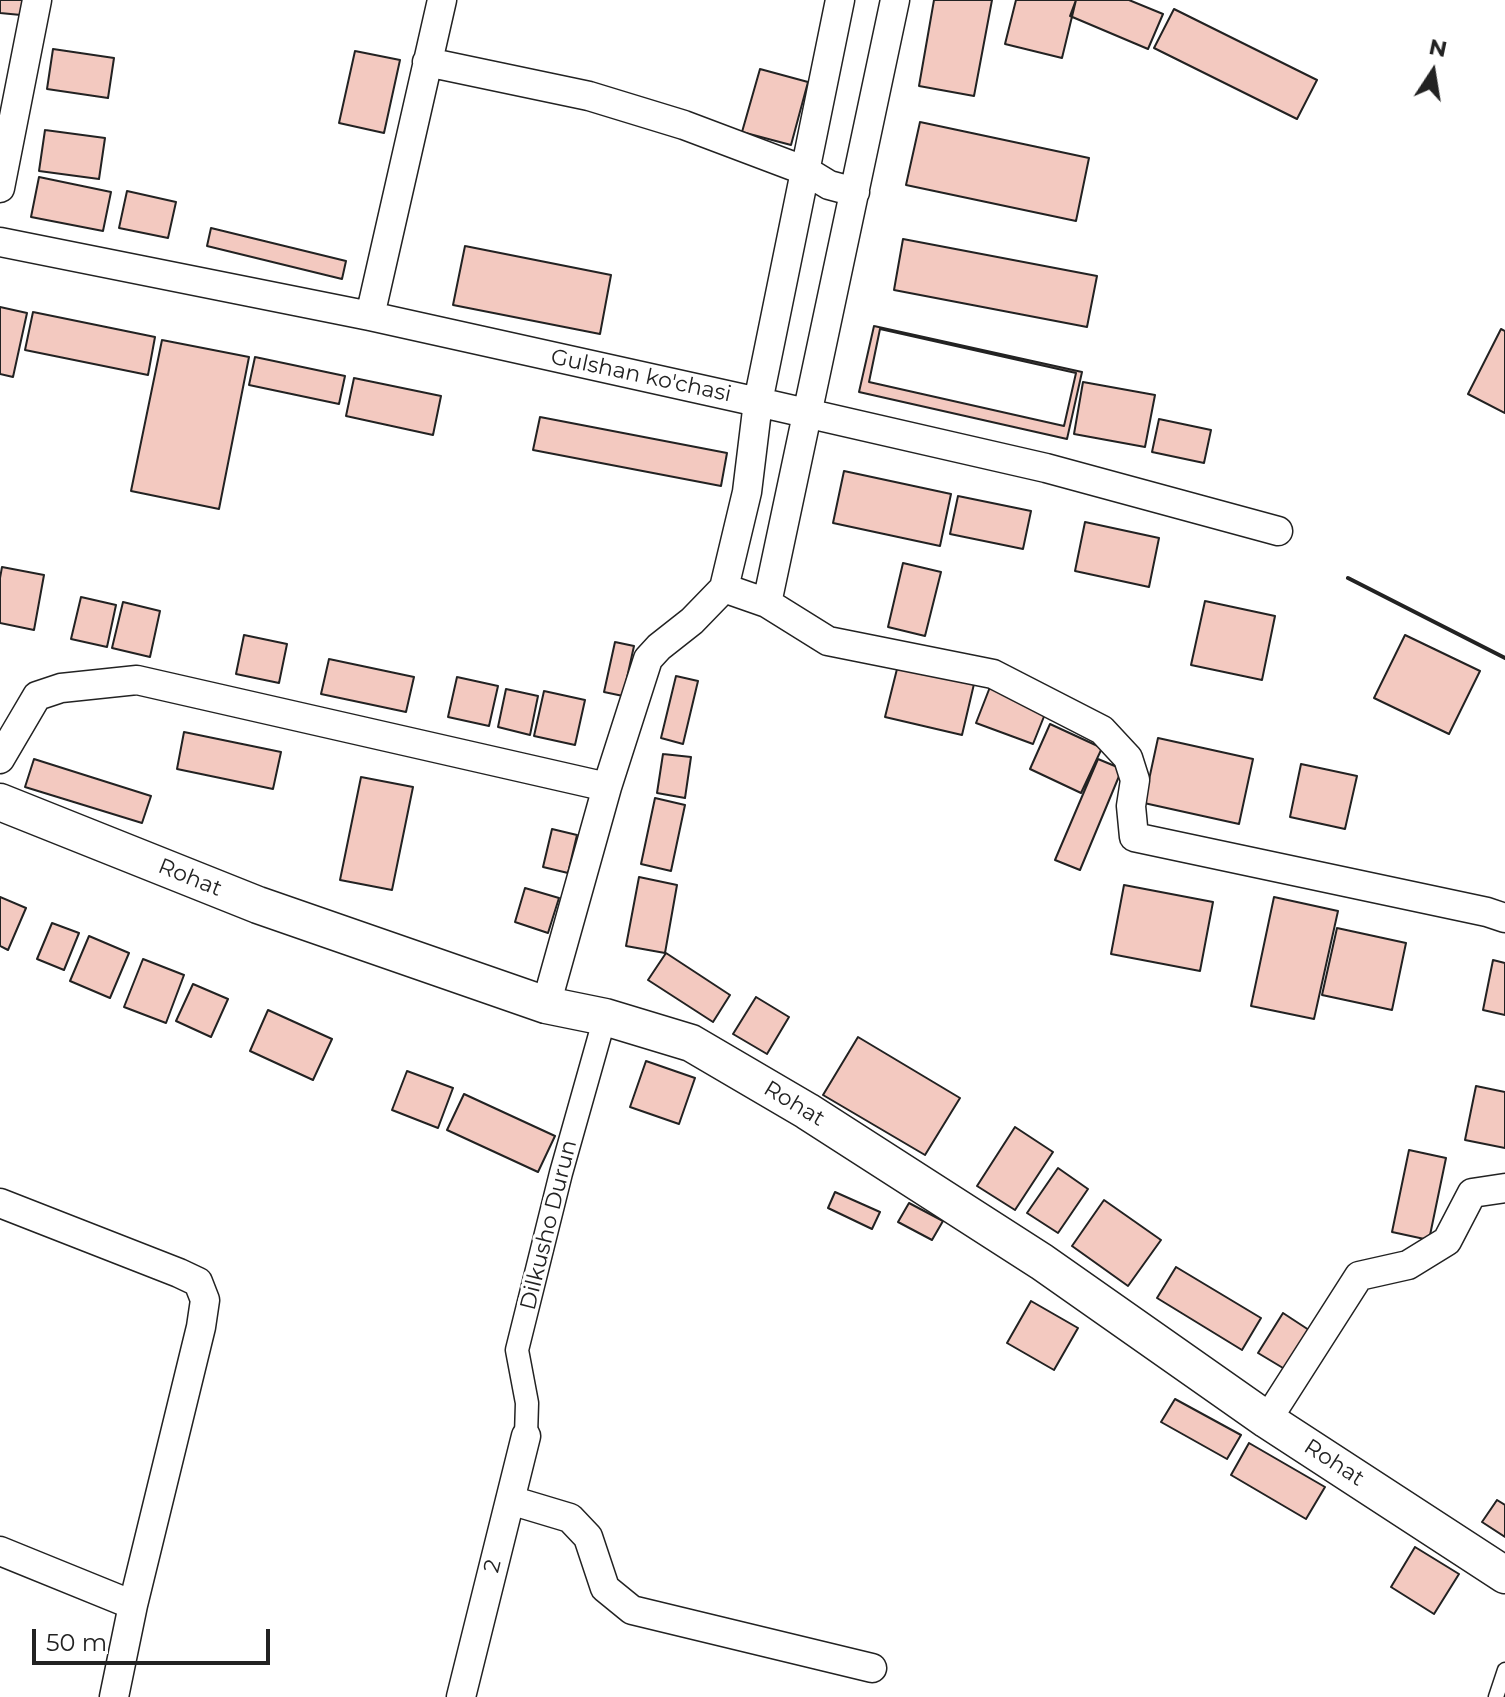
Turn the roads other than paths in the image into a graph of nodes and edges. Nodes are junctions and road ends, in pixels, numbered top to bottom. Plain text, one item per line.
1 (37, 0) edge
2 (442, 0) edge
3 (840, 0) edge
4 (895, 0) edge
5 (427, 62) junction
6 (806, 171) junction
7 (0, 188) edge
8 (855, 192) junction
9 (0, 242) edge
10 (370, 316) junction
11 (758, 402) junction
12 (808, 413) junction
13 (1278, 531) dead end
14 (724, 588) junction
15 (767, 603) junction
16 (0, 759) edge
17 (607, 787) junction
18 (0, 802) edge
19 (1505, 918) edge
20 (546, 1005) junction
21 (605, 1017) junction
22 (1505, 1188) edge
23 (0, 1203) edge
24 (1267, 1420) junction
25 (526, 1436) joint
26 (510, 1500) junction
27 (0, 1551) edge
28 (1505, 1575) edge
29 (133, 1605) junction
30 (872, 1668) dead end
31 (1505, 1670) edge
32 (114, 1697) edge
33 (461, 1697) edge
34 (1496, 1697) edge

1 - 7 street
2 - 5 street
3 - 6 street
4 - 8 street
5 - 6 street
5 - 10 street
6 - 8 street
6 - 11 street
8 - 12 street
9 - 10 street, Gulshan ko'chasi
10 - 11 street, Gulshan ko'chasi
11 - 12 street, Gulshan ko'chasi
11 - 14 street
12 - 13 street, Gulshan ko'chasi
12 - 15 street
14 - 15 street
14 - 17 street
15 - 19 street
16 - 17 street
17 - 20 street
18 - 20 street, Rohat
20 - 21 street, Rohat
21 - 24 street, Rohat
21 - 25 street, Dilkusho Durun
22 - 24 street
23 - 29 street
24 - 28 street, Rohat
25 - 26 street, 2
26 - 30 street
26 - 33 street, 2
27 - 29 street
29 - 32 street
31 - 34 lane

